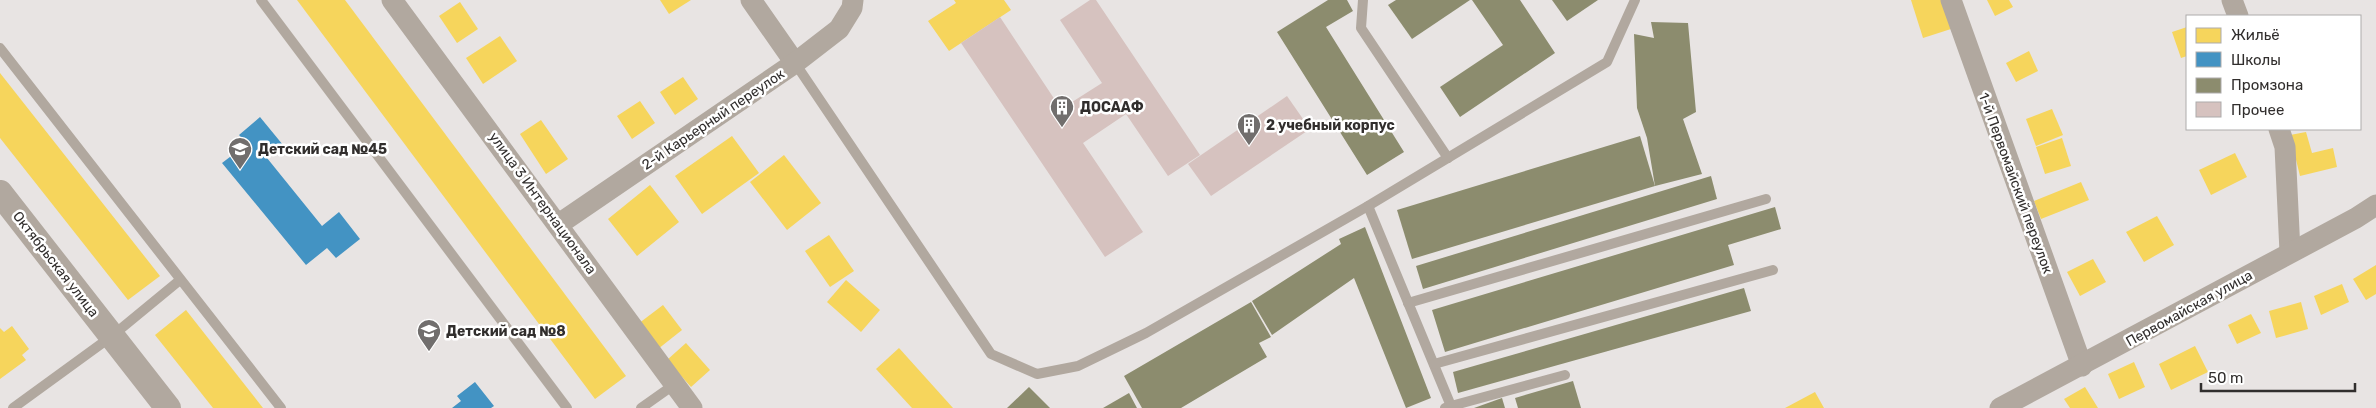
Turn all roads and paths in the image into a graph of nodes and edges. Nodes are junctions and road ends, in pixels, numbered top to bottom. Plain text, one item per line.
1 (261, 0) edge
2 (392, 0) edge
3 (751, 0) edge
4 (853, 0) edge
5 (1363, 0) edge
6 (1635, 0) edge
7 (1951, 0) edge
8 (2232, 0) edge
9 (2238, 15) edge
10 (0, 48) edge
11 (794, 63) junction
12 (2278, 130) edge
13 (1448, 158) junction
14 (0, 193) edge
15 (1766, 199) dead end
16 (2376, 205) edge
17 (1368, 206) junction
18 (559, 224) junction
19 (2290, 252) junction
20 (1773, 270) dead end
21 (180, 280) junction
22 (1408, 303) junction
23 (112, 336) junction
24 (1434, 364) junction
25 (2082, 366) junction
26 (1565, 375) dead end
27 (676, 384) junction
28 (1448, 407) edge
29 (13, 408) edge
30 (168, 408) edge
31 (281, 408) edge
32 (567, 408) edge
33 (641, 408) edge
34 (692, 408) edge
35 (2000, 408) edge

1 - 32 lane
2 - 18 street, улица 3 Интернационала
3 - 11 street
4 - 11 street, 2-й Карьерный переулок
5 - 13 lane
6 - 13 lane
7 - 25 street, 1-й Первомайский переулок
8 - 9 street
10 - 21 lane
11 - 17 lane
11 - 18 street, 2-й Карьерный переулок
12 - 19 street
13 - 17 lane
14 - 23 street, Октябрьская улица
15 - 22 lane
16 - 19 street, Первомайская улица
17 - 22 lane
18 - 27 street, улица 3 Интернационала
19 - 25 street, Первомайская улица
20 - 24 lane
21 - 23 lane
21 - 31 lane
22 - 24 lane
23 - 29 lane
23 - 30 street, Октябрьская улица
24 - 28 lane
25 - 35 street, Первомайская улица
26 - 28 lane
27 - 33 lane
27 - 34 street, улица 3 Интернационала

